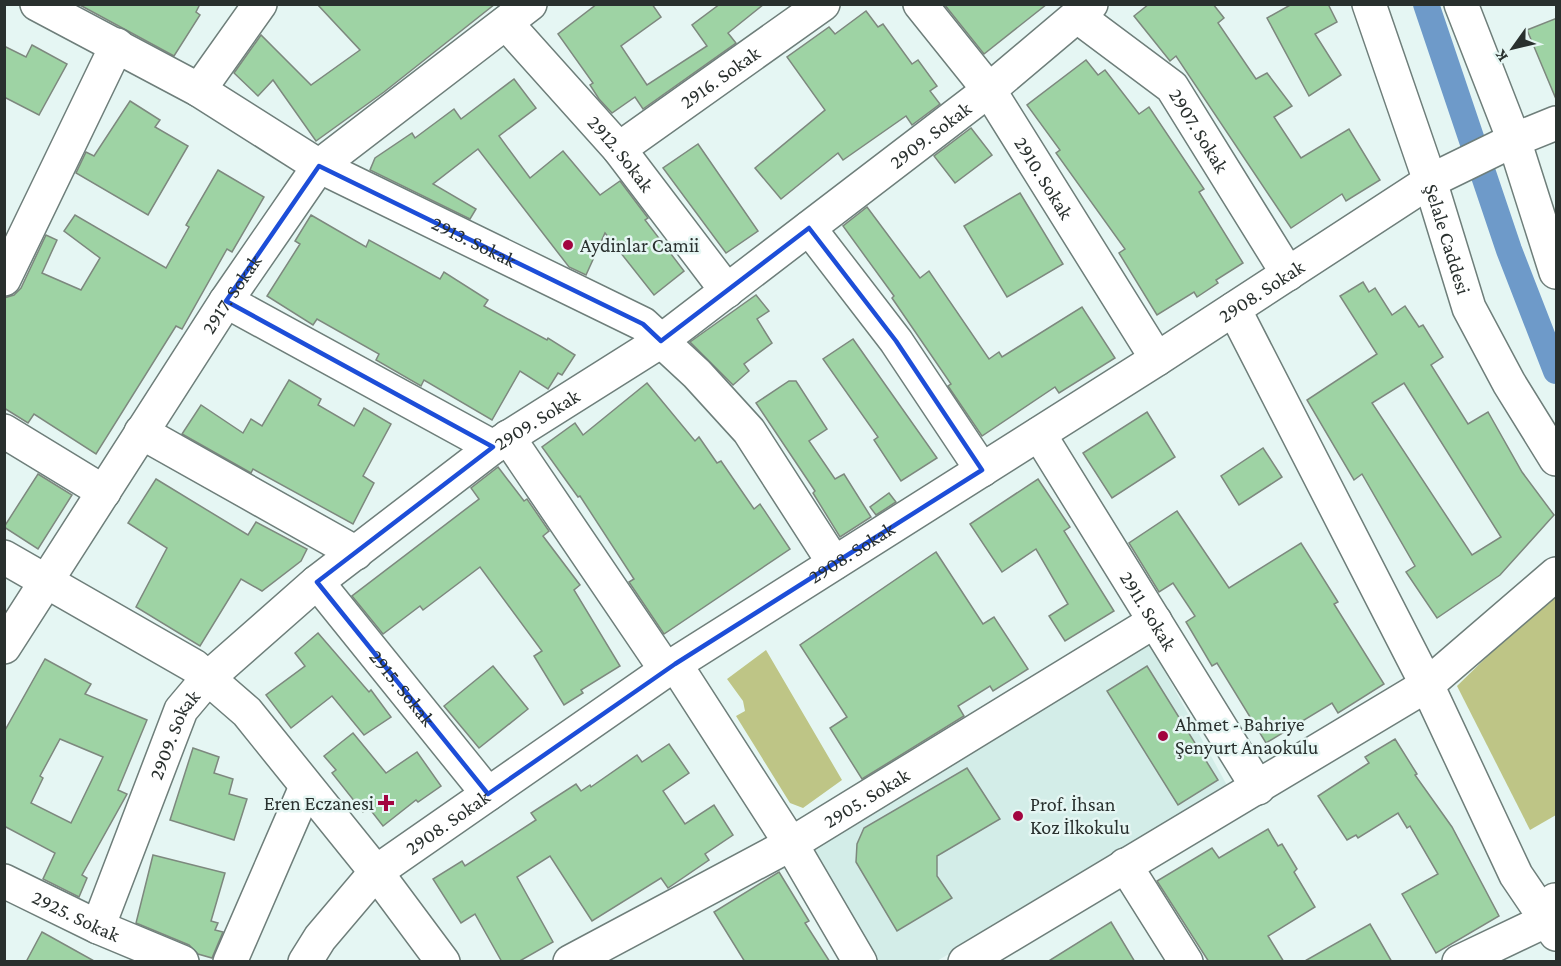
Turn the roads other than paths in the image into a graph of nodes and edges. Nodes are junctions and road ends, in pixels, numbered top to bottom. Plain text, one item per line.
1 (260, 4) edge
2 (823, 4) edge
3 (920, 4) edge
4 (1369, 4) edge
5 (1461, 4) edge
6 (57, 9) edge
7 (1084, 10) edge
8 (518, 14) edge
9 (117, 45) junction
10 (199, 90) junction
11 (989, 90) junction
12 (1557, 123) edge
13 (1514, 140) junction
14 (619, 149) junction
15 (319, 166) junction
16 (1430, 181) junction
17 (809, 228) junction
18 (1557, 272) edge
19 (1288, 274) junction
20 (4, 279) edge
21 (727, 291) junction
22 (226, 301) junction
23 (1234, 309) junction
24 (661, 341) junction
25 (1157, 359) junction
26 (4, 431) edge
27 (141, 432) junction
28 (1039, 434) junction
29 (501, 442) junction
30 (1557, 459) edge
31 (982, 470) junction
32 (104, 492) junction
33 (356, 553) junction
34 (4, 557) edge
35 (834, 563) junction
36 (1557, 574) edge
37 (46, 580) junction
38 (317, 582) junction
39 (1155, 621) junction
40 (4, 647) edge
41 (670, 667) junction
42 (208, 678) junction
43 (1426, 685) junction
44 (306, 787) junction
45 (1258, 788) junction
46 (488, 794) junction
47 (791, 844) junction
48 (1125, 865) junction
49 (376, 872) junction
50 (4, 881) edge
51 (1553, 916) edge
52 (98, 927) junction
53 (182, 962) edge
54 (230, 962) edge
55 (305, 962) edge
56 (443, 962) edge
57 (570, 962) edge
58 (860, 962) edge
59 (964, 962) edge
60 (1186, 962) edge
61 (1459, 962) edge

1 - 10 street
2 - 14 street, 2916. Sokak
3 - 11 street, 2910. Sokak
4 - 16 street, Şelale Caddesi
5 - 13 street
6 - 9 street, 2913. Sokak
7 - 11 street, 2909. Sokak
7 - 19 street, 2907. Sokak
8 - 14 street, 2912. Sokak
8 - 15 street, 2917. Sokak
9 - 10 street, 2913. Sokak
9 - 20 street
10 - 15 street, 2913. Sokak
11 - 17 street, 2909. Sokak
11 - 25 street, 2910. Sokak
12 - 13 street, 2908. Sokak
13 - 16 street, 2908. Sokak
13 - 18 street
14 - 21 street, 2912. Sokak
15 - 22 street, 2917. Sokak
15 - 24 street, 2913. Sokak
16 - 19 street, 2908. Sokak
16 - 30 street, Şelale Caddesi
17 - 21 street, 2909. Sokak
17 - 31 street
19 - 23 street, 2908. Sokak
21 - 24 street, 2909. Sokak
22 - 27 street, 2917. Sokak
22 - 29 street
23 - 25 street, 2908. Sokak
23 - 43 street
24 - 29 street, 2909. Sokak
24 - 35 street, 2913. Sokak
25 - 28 street, 2908. Sokak
26 - 32 street
27 - 32 street, 2917. Sokak
27 - 33 street
28 - 31 street, 2908. Sokak
28 - 39 street, 2911. Sokak
29 - 33 street, 2909. Sokak
29 - 41 street
31 - 35 street, 2908. Sokak
32 - 37 street, 2917. Sokak
33 - 38 street, 2909. Sokak
34 - 37 street
35 - 41 street, 2908. Sokak
36 - 43 street
37 - 40 street, 2917. Sokak
37 - 42 street
38 - 42 street, 2909. Sokak
38 - 46 street, 2915. Sokak
39 - 45 street, 2911. Sokak
39 - 47 street, 2905. Sokak
41 - 46 street, 2908. Sokak
41 - 47 street
42 - 44 street
42 - 52 street, 2909. Sokak
43 - 45 street
43 - 51 street
44 - 49 street
44 - 54 street
45 - 48 street
46 - 49 street, 2908. Sokak
47 - 57 street, 2905. Sokak
47 - 58 street
48 - 59 street
48 - 60 street
49 - 55 street, 2908. Sokak
49 - 56 street
50 - 52 street, 2925. Sokak
51 - 61 street
52 - 53 street, 2925. Sokak

